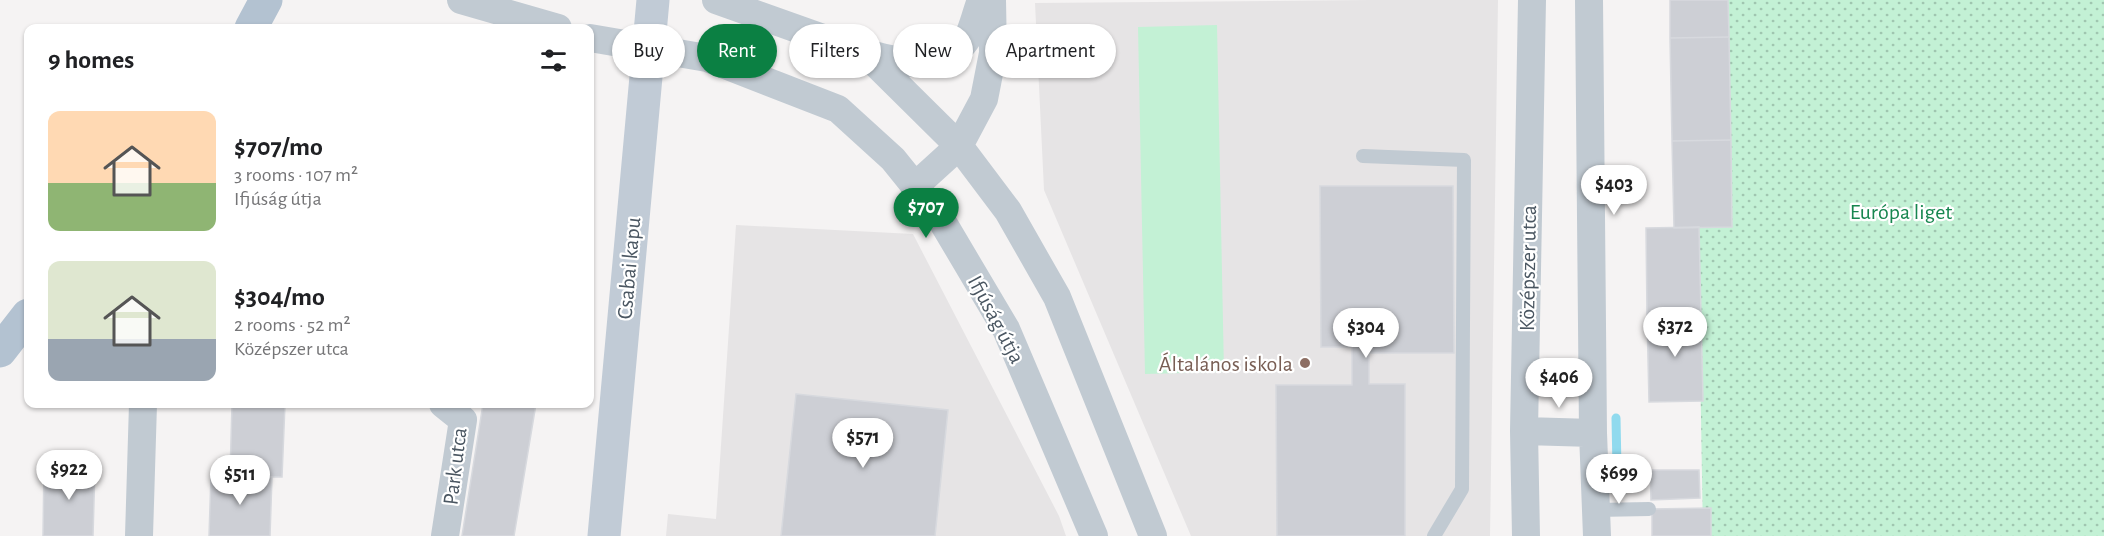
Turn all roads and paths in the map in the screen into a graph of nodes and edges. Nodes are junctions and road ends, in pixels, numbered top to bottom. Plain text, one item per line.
1 (266, 0) edge
2 (461, 0) edge
3 (653, 0) edge
4 (716, 0) edge
5 (981, 0) edge
6 (992, 0) edge
7 (1532, 0) edge
8 (1589, 0) edge
9 (253, 24) edge
10 (544, 24) edge
11 (651, 24) edge
12 (789, 26) edge
13 (594, 39) edge
14 (612, 42) edge
15 (685, 54) edge
16 (881, 57) edge
17 (881, 69) edge
18 (646, 78) edge
19 (959, 146) junction
20 (1363, 156) dead end
21 (915, 186) junction
22 (24, 320) edge
23 (0, 351) edge
24 (143, 408) edge
25 (448, 408) edge
26 (1524, 431) junction
27 (1593, 433) junction
28 (1649, 509) dead end
29 (1597, 523) edge
30 (139, 536) edge
31 (445, 536) edge
32 (604, 536) edge
33 (1094, 536) edge
34 (1154, 536) edge
35 (1434, 536) edge
36 (1526, 536) edge

1 - 9 main road
2 - 10 street
3 - 11 street, Csabai kapu
4 - 12 street
5 - 16 street
6 - 19 street
7 - 26 street, Középszer utca
8 - 27 street
13 - 14 street, Ifjúság útja
15 - 21 street, Ifjúság útja
17 - 19 street
18 - 32 street, Csabai kapu
19 - 21 street
19 - 34 street
20 - 35 lane
21 - 33 street, Ifjúság útja
22 - 23 main road
24 - 30 street
25 - 31 street, Park utca
26 - 27 street
26 - 36 street, Középszer utca
27 - 29 street
28 - 29 lane

